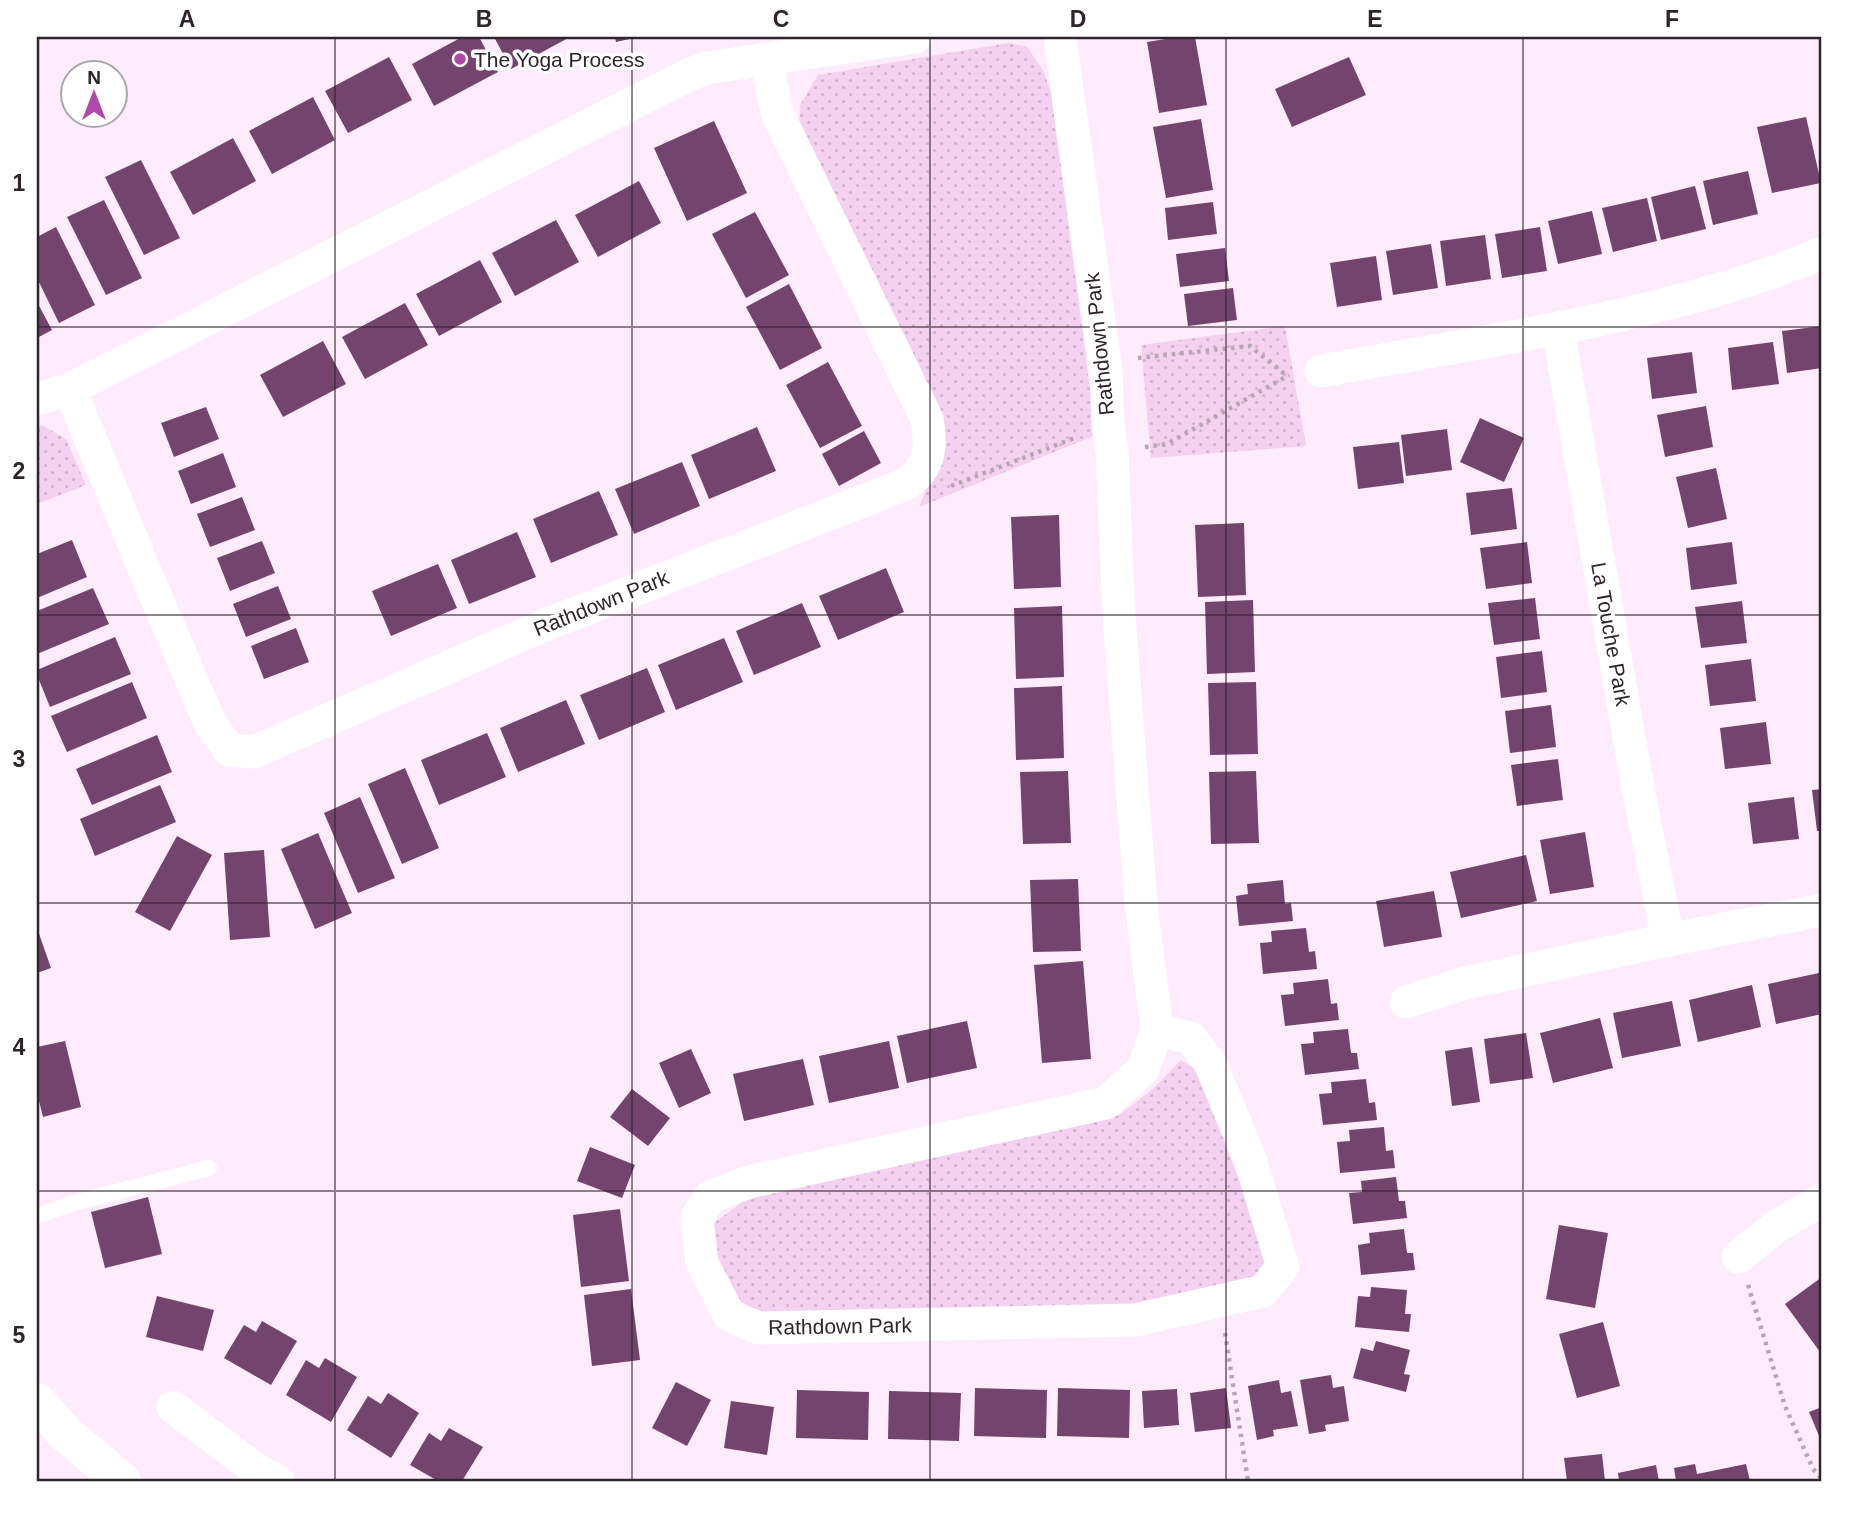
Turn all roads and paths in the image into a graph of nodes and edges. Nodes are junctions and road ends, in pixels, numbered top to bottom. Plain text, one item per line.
1 (915, 37) edge
2 (1060, 37) edge
3 (727, 50) edge
4 (766, 59) junction
5 (1822, 253) edge
6 (1558, 329) junction
7 (1105, 362) junction
8 (1321, 371) joint
9 (1286, 376) junction
10 (70, 388) junction
11 (37, 399) edge
12 (1110, 438) junction
13 (917, 477) junction
14 (1822, 910) edge
15 (1668, 940) junction
16 (1406, 1002) dead end
17 (1157, 1030) junction
18 (209, 1168) dead end
19 (1822, 1199) edge
20 (37, 1216) edge
21 (1738, 1258) joint
22 (1221, 1301) junction
23 (37, 1402) edge
24 (173, 1407) dead end
25 (1822, 1479) edge
26 (122, 1481) edge
27 (278, 1481) edge
28 (1248, 1481) edge

1 - 4 street
2 - 7 street, Rathdown Park
3 - 4 street
3 - 10 street
4 - 13 street
5 - 6 street
6 - 8 street
6 - 15 street, La Touche Park
7 - 9 path
7 - 12 street, Rathdown Park
8 - 9 path
9 - 12 path
10 - 11 street
10 - 13 street, Rathdown Park
12 - 13 path
12 - 17 street, Rathdown Park
14 - 15 street
15 - 16 street
17 - 22 street, Rathdown Park
17 - 22 street, Rathdown Park
18 - 20 lane
19 - 21 street
21 - 25 path
22 - 28 path
23 - 26 main road
24 - 27 street

